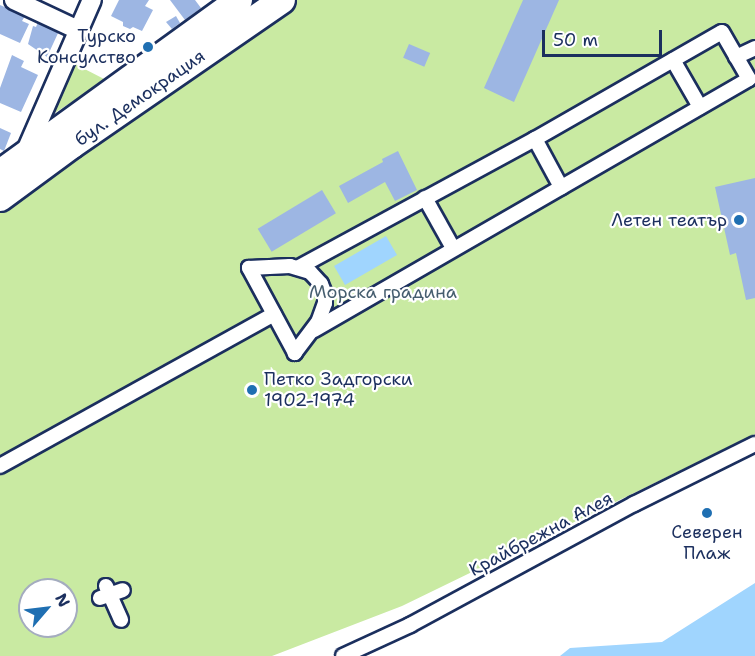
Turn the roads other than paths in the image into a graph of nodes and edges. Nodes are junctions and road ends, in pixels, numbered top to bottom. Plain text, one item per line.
1 (14, 0) edge
2 (92, 0) edge
3 (239, 0) edge
4 (282, 0) edge
5 (78, 30) junction
6 (755, 48) edge
7 (736, 57) junction
8 (673, 60) junction
9 (700, 107) junction
10 (535, 139) junction
11 (25, 155) junction
12 (0, 173) edge
13 (561, 187) junction
14 (0, 198) edge
15 (425, 198) junction
16 (453, 248) junction
17 (299, 267) junction
18 (274, 314) junction
19 (314, 330) junction
20 (755, 444) edge
21 (0, 466) edge
22 (110, 592) dead end
23 (121, 620) dead end
24 (343, 656) edge

1 - 5 street
2 - 5 street
3 - 11 main road, бул. Демокрация
4 - 14 main road, бул. Демокрация
5 - 11 street
6 - 7 street
7 - 8 street
7 - 9 street
8 - 9 street
8 - 10 street
9 - 13 street
10 - 13 street
10 - 15 street
11 - 12 main road, бул. Демокрация
13 - 16 street
15 - 16 street
15 - 17 street
16 - 19 street
17 - 18 street
17 - 19 street
18 - 19 street
18 - 21 street
20 - 24 street, Крайбрежна Алея
22 - 23 street

